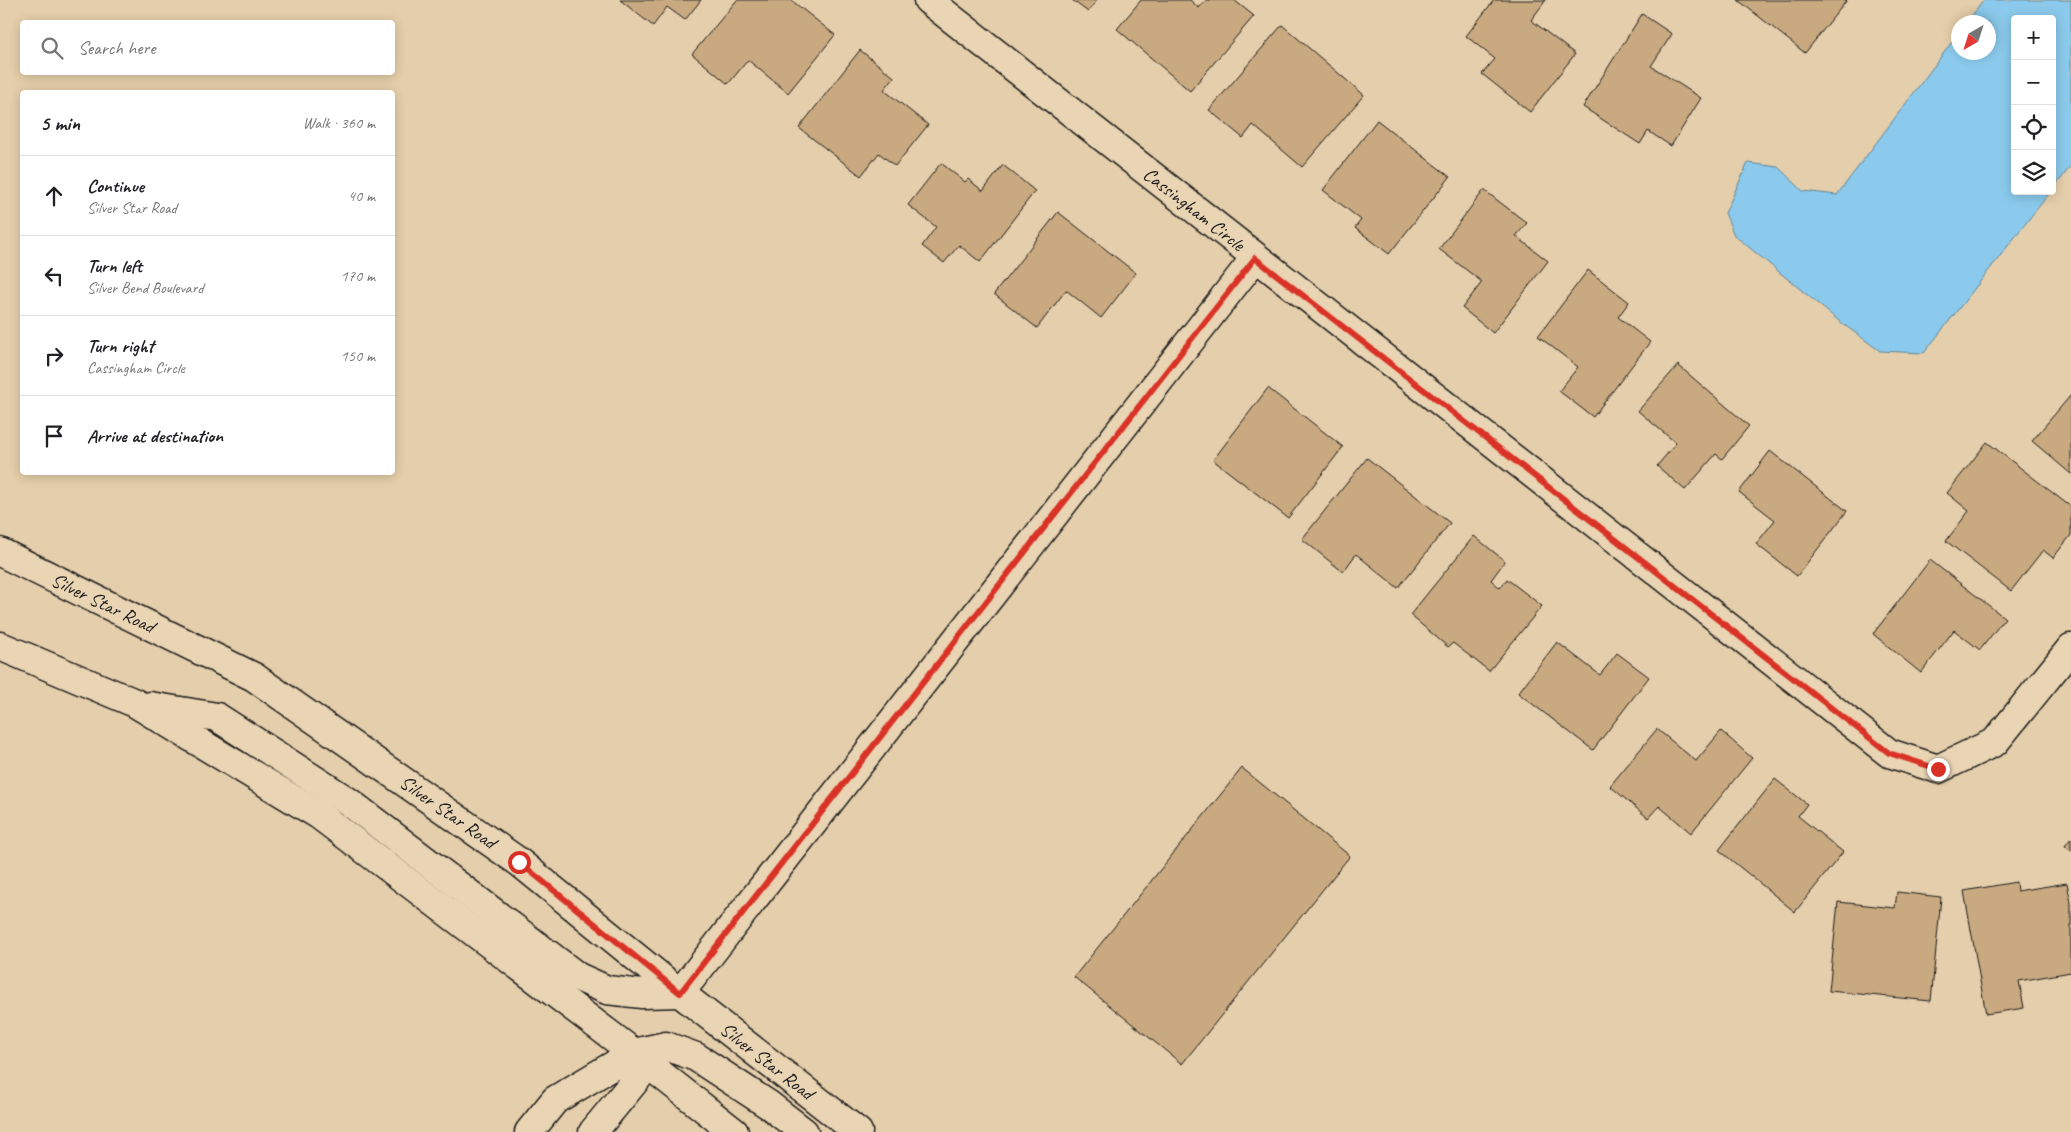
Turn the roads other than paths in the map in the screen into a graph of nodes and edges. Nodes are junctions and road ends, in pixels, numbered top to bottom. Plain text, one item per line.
1 (928, 0) edge
2 (1255, 258) junction
3 (0, 552) edge
4 (0, 646) edge
5 (2071, 648) edge
6 (135, 703) junction
7 (680, 993) junction
8 (641, 1059) junction
9 (528, 1132) edge
10 (593, 1132) edge
11 (734, 1132) edge
12 (804, 1132) edge
13 (858, 1132) edge

1 - 2 main road, Cassingham Circle
2 - 5 main road, Cassingham Circle
2 - 7 main road
3 - 7 main road, Silver Star Road
4 - 6 main road
6 - 7 main road
6 - 8 main road
7 - 13 main road, Silver Star Road
8 - 9 main road
8 - 10 main road
8 - 11 main road
8 - 12 main road

